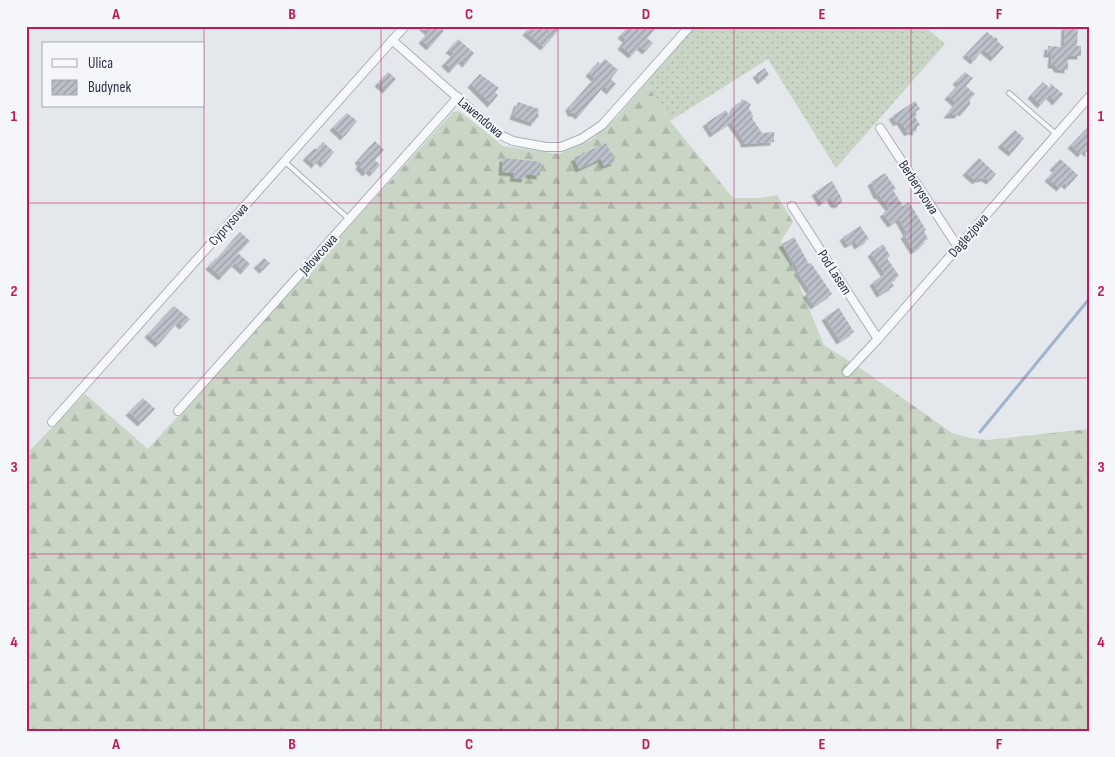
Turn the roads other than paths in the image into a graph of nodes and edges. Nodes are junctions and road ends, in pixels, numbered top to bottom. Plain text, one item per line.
1 (405, 26) edge
2 (690, 26) edge
3 (392, 40) junction
4 (1009, 93) dead end
5 (458, 97) junction
6 (1089, 97) edge
7 (880, 128) dead end
8 (1056, 134) junction
9 (284, 161) junction
10 (792, 206) dead end
11 (349, 219) junction
12 (958, 247) junction
13 (878, 339) junction
14 (847, 372) dead end
15 (178, 411) dead end
16 (52, 422) dead end

1 - 3 street, Cyprysowa
2 - 5 street, Lawendowa
3 - 5 street, Lawendowa
3 - 9 street, Cyprysowa
4 - 8 lane
5 - 11 street, Jałowcowa
6 - 8 street, Daglezjowa
7 - 12 street, Berberysowa
8 - 12 street, Daglezjowa
9 - 11 lane
9 - 16 street, Cyprysowa
10 - 13 street, Pod Lasem
11 - 15 street, Jałowcowa
12 - 13 street, Daglezjowa
13 - 14 street, Daglezjowa

